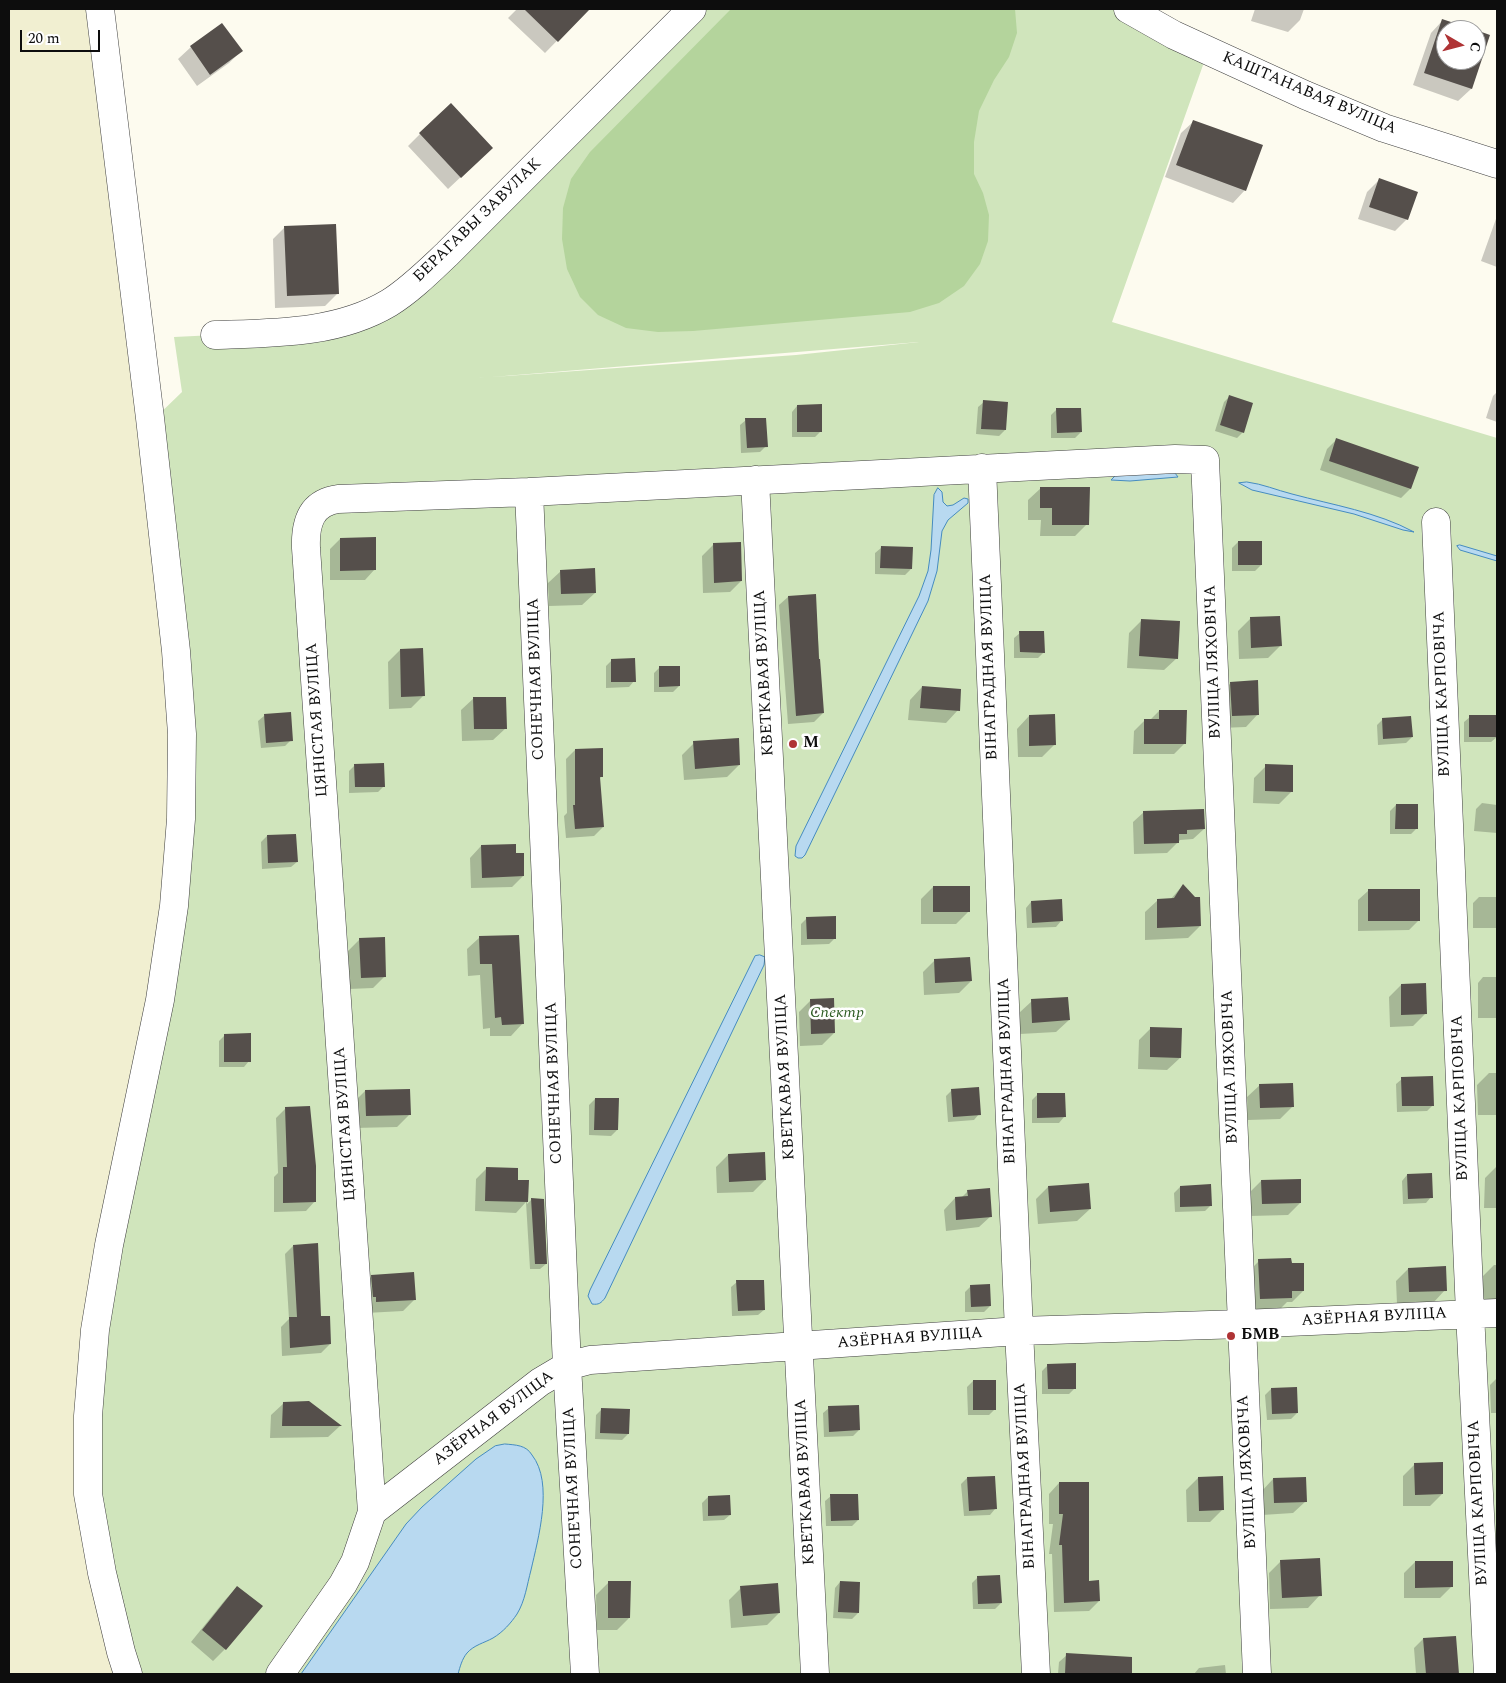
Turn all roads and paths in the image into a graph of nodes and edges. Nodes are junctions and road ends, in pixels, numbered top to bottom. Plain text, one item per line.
1 (100, 9) edge
2 (692, 9) edge
3 (1128, 9) edge
4 (1497, 164) edge
5 (215, 335) dead end
6 (1205, 460) joint
7 (982, 468) junction
8 (755, 480) junction
9 (529, 492) junction
10 (1436, 522) dead end
11 (1497, 1313) edge
12 (1470, 1314) junction
13 (1242, 1324) junction
14 (1019, 1331) junction
15 (800, 1347) junction
16 (567, 1366) junction
17 (372, 1512) junction
18 (128, 1674) edge
19 (280, 1674) edge
20 (585, 1674) edge
21 (815, 1674) edge
22 (1036, 1674) edge
23 (1257, 1674) edge
24 (1488, 1674) edge

1 - 18 street
2 - 5 street, БЕРАГАВЫ ЗАВУЛАК
3 - 4 street, КАШТАНАВАЯ ВУЛІЦА
6 - 7 street, ЦЯНІСТАЯ ВУЛІЦА
6 - 13 street, ВУЛІЦА ЛЯХОВІЧА
7 - 8 street, ЦЯНІСТАЯ ВУЛІЦА
7 - 14 street, ВІНАГРАДНАЯ ВУЛІЦА
8 - 9 street, ЦЯНІСТАЯ ВУЛІЦА
8 - 15 street, КВЕТКАВАЯ ВУЛІЦА
9 - 16 street, СОНЕЧНАЯ ВУЛІЦА
9 - 17 street, ЦЯНІСТАЯ ВУЛІЦА
10 - 12 street, ВУЛІЦА КАРПОВІЧА
11 - 12 street, АЗЁРНАЯ ВУЛІЦА
12 - 13 street, АЗЁРНАЯ ВУЛІЦА
12 - 24 street, ВУЛІЦА КАРПОВІЧА
13 - 14 street, АЗЁРНАЯ ВУЛІЦА
13 - 23 street, ВУЛІЦА ЛЯХОВІЧА
14 - 15 street, АЗЁРНАЯ ВУЛІЦА
14 - 22 street, ВІНАГРАДНАЯ ВУЛІЦА
15 - 16 street, АЗЁРНАЯ ВУЛІЦА
15 - 21 street, КВЕТКАВАЯ ВУЛІЦА
16 - 17 street, АЗЁРНАЯ ВУЛІЦА
16 - 20 street, СОНЕЧНАЯ ВУЛІЦА
17 - 19 street, ЦЯНІСТАЯ ВУЛІЦА

